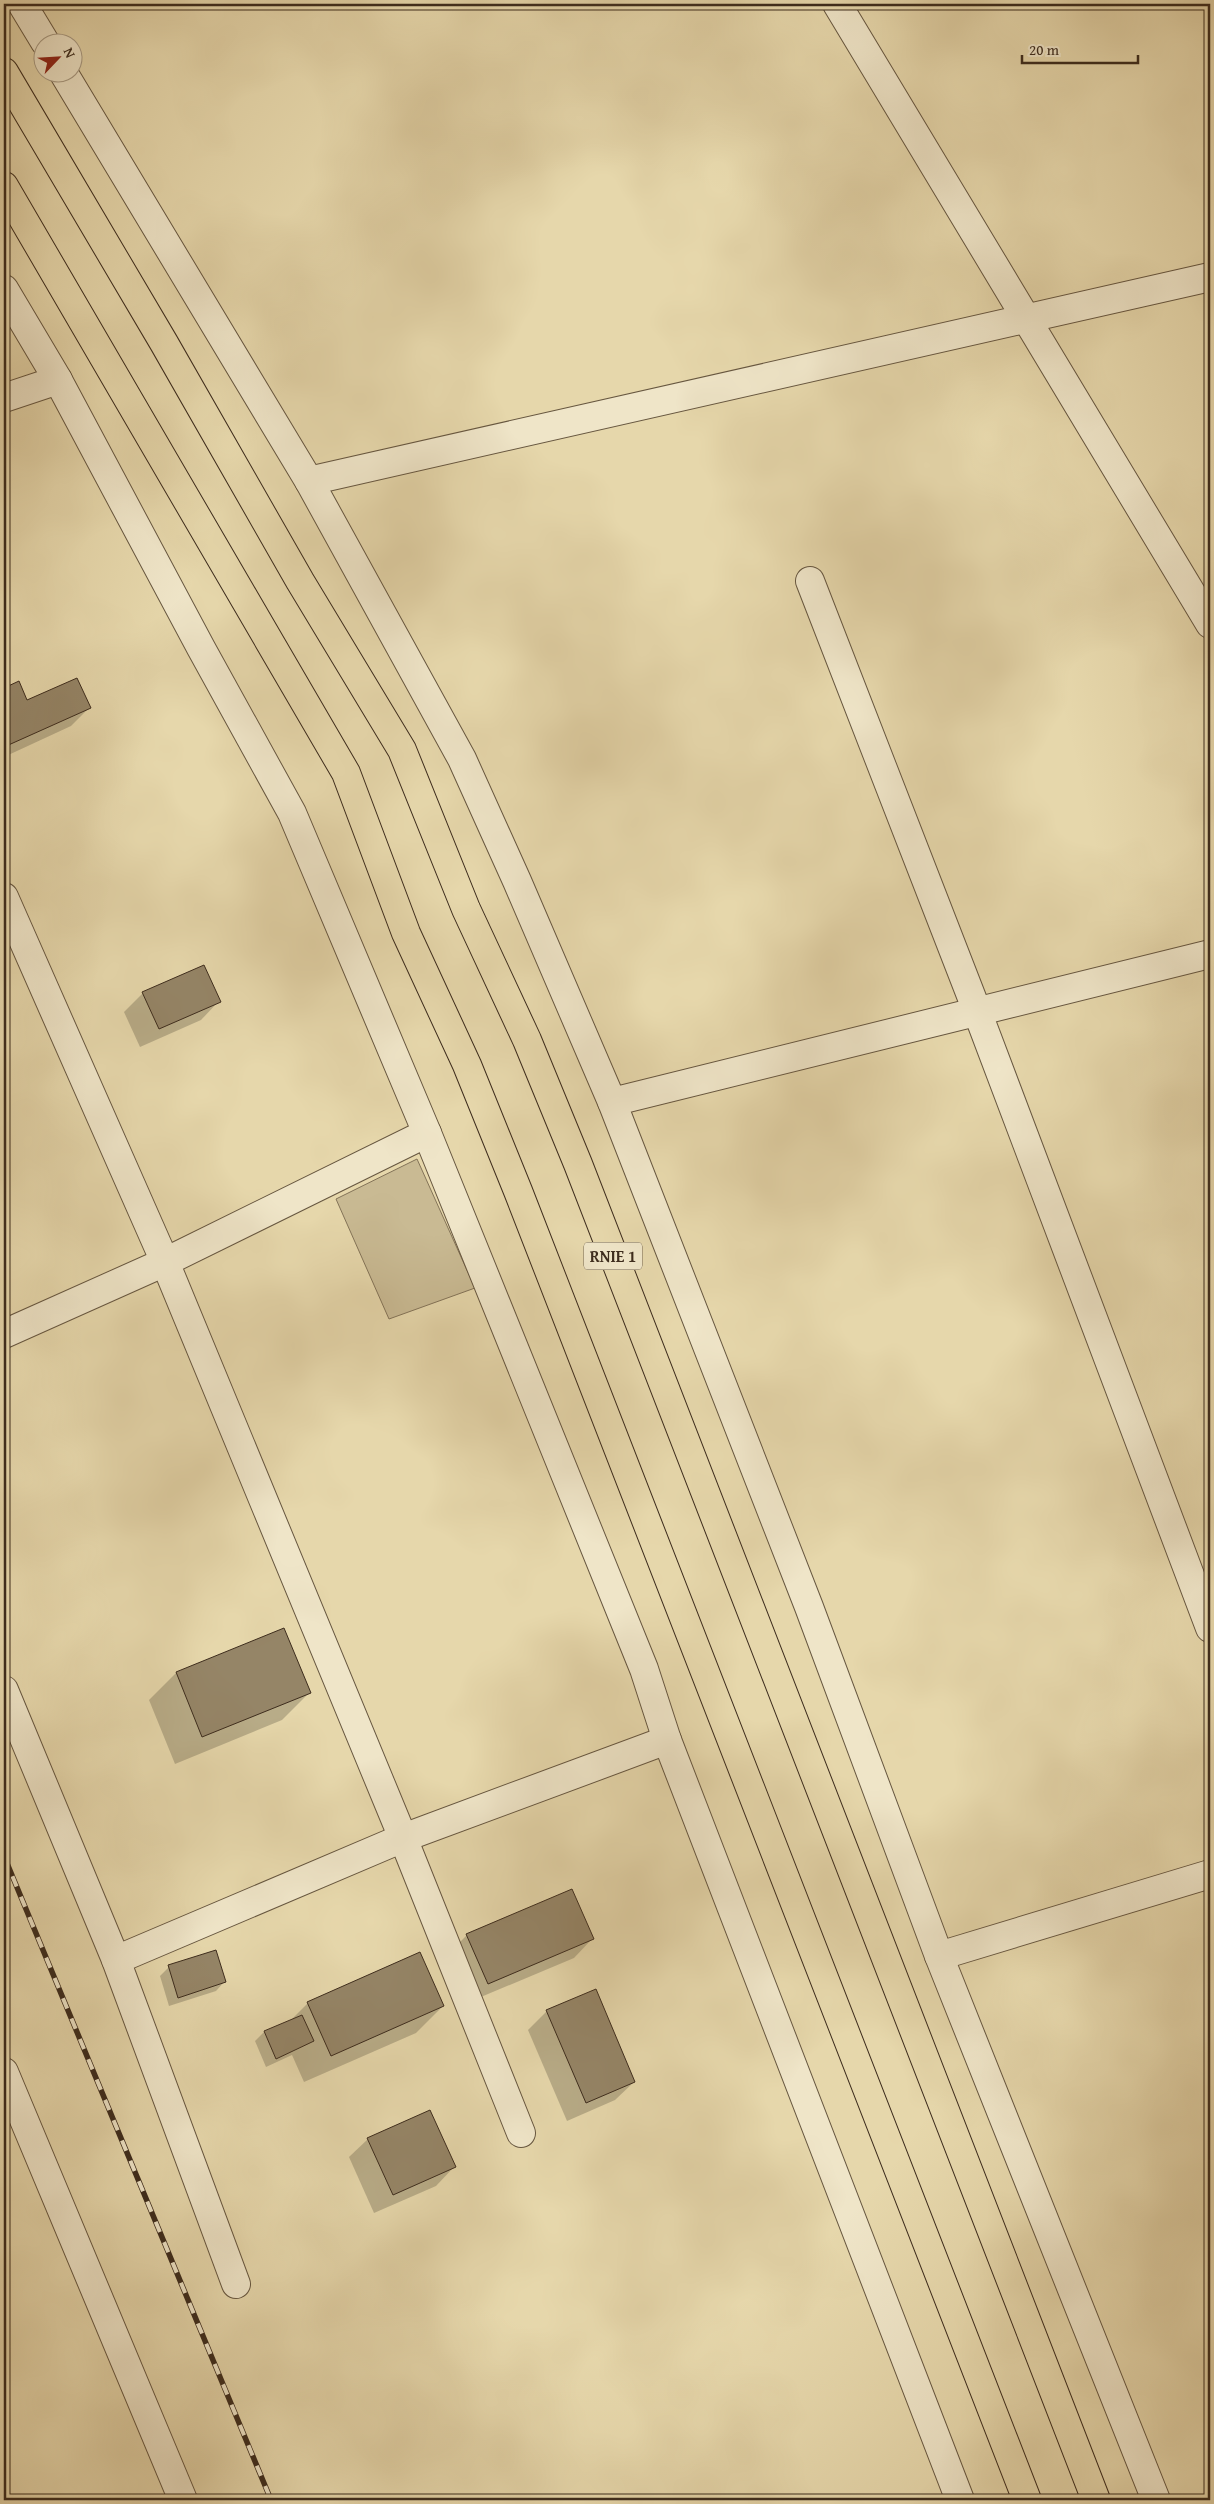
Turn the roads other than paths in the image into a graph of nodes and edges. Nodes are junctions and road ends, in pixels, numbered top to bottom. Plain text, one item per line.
1 (22, 4) edge
2 (837, 4) edge
3 (39, 32) edge
4 (4, 72) edge
5 (69, 82) edge
6 (4, 186) edge
7 (1210, 277) edge
8 (4, 289) edge
9 (1027, 318) junction
10 (58, 380) junction
11 (4, 398) edge
12 (309, 481) junction
13 (810, 581) dead end
14 (1210, 624) edge
15 (4, 898) edge
16 (1210, 954) edge
17 (977, 1011) junction
18 (612, 1102) junction
19 (427, 1133) junction
20 (165, 1262) junction
21 (4, 1334) edge
22 (1210, 1628) edge
23 (4, 1690) edge
24 (667, 1740) junction
25 (403, 1838) junction
26 (1210, 1874) edge
27 (939, 1956) junction
28 (116, 1960) junction
29 (4, 2072) edge
30 (522, 2132) dead end
31 (236, 2284) dead end
32 (183, 2500) edge
33 (960, 2500) edge
34 (1027, 2500) edge
35 (1096, 2500) edge
36 (1156, 2500) edge

1 - 3 street
2 - 9 street
4 - 35 highway, RNIE 1
5 - 12 street
6 - 34 highway
7 - 9 street
8 - 10 street
9 - 12 street
9 - 14 street
10 - 11 street
10 - 19 street
12 - 18 street
13 - 17 street
15 - 20 street
16 - 17 street
17 - 18 street
17 - 22 street
18 - 27 street
19 - 20 street
19 - 24 street
20 - 21 street
20 - 25 street
23 - 28 street
24 - 25 street
24 - 33 street
25 - 28 street
25 - 30 street
26 - 27 street
27 - 36 street
28 - 31 street
29 - 32 street

